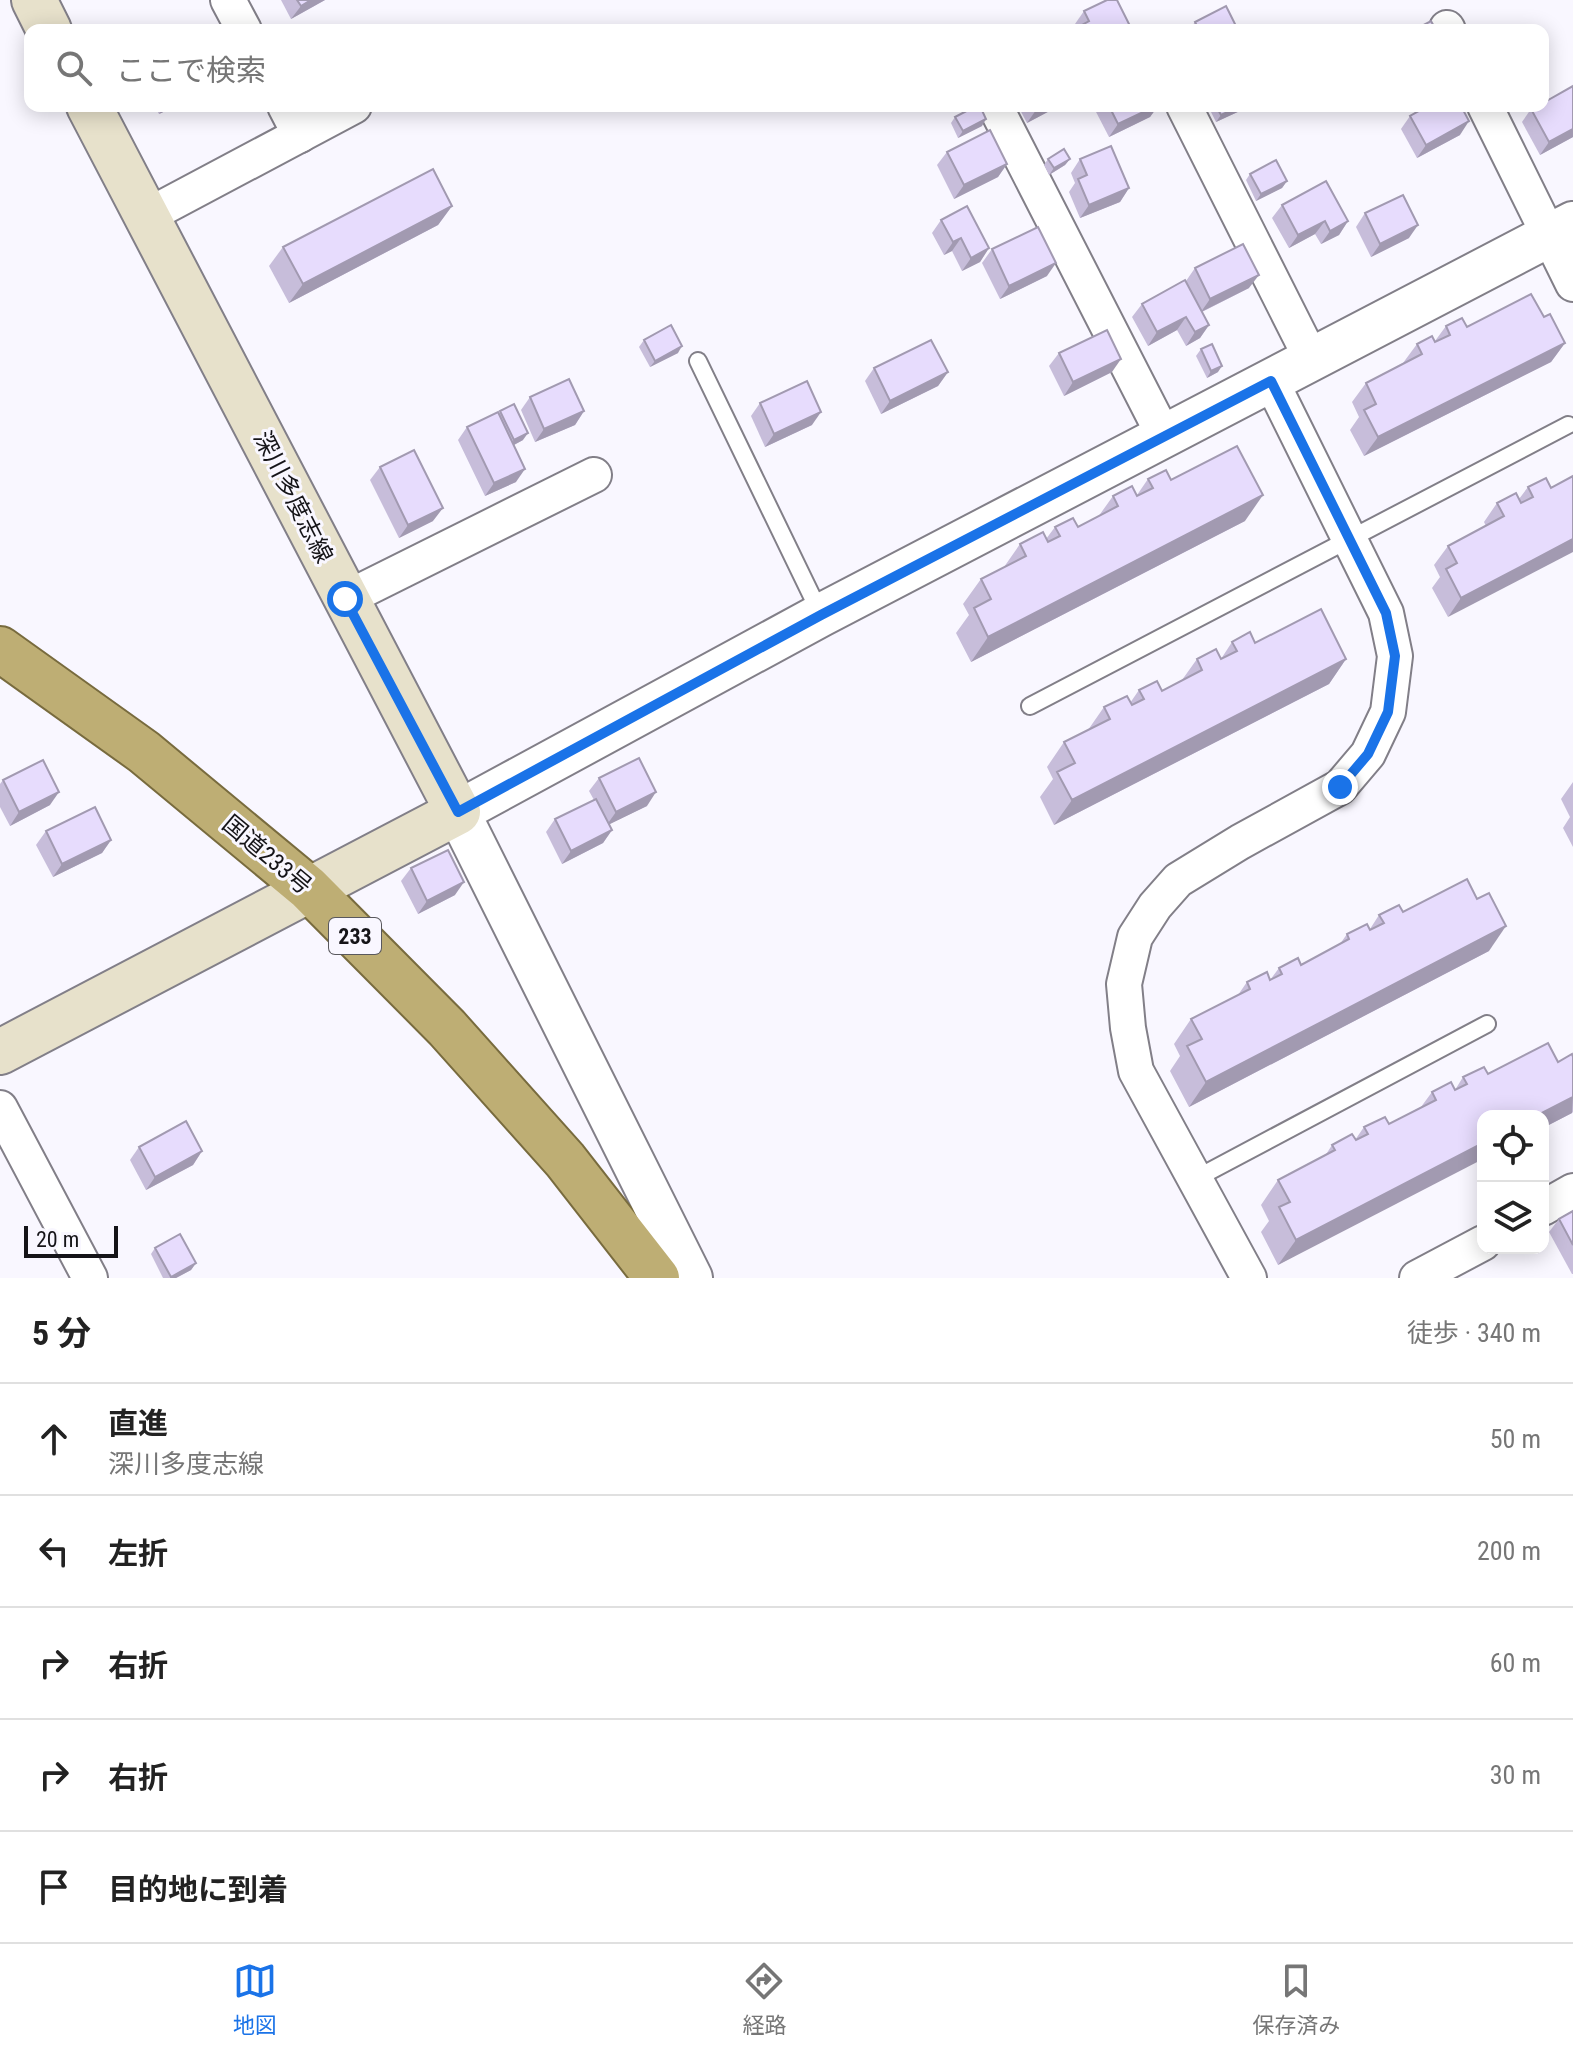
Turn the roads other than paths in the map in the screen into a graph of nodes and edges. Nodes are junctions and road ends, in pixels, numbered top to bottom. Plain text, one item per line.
1 (34, 0) edge
2 (228, 0) edge
3 (46, 24) edge
4 (241, 24) edge
5 (92, 112) edge
6 (327, 112) edge
7 (998, 112) edge
8 (1187, 112) edge
9 (1489, 112) edge
10 (292, 120) edge
11 (147, 216) junction
12 (1561, 230) edge
13 (1573, 284) edge
14 (1312, 360) junction
15 (698, 361) dead end
16 (1271, 381) junction
17 (1568, 425) dead end
18 (1164, 436) junction
19 (594, 475) dead end
20 (1350, 539) junction
21 (345, 599) junction
22 (821, 615) junction
23 (0, 649) edge
24 (1030, 706) dead end
25 (458, 812) junction
26 (308, 888) junction
27 (1487, 1024) dead end
28 (0, 1052) edge
29 (0, 1108) edge
30 (1195, 1179) junction
31 (1573, 1191) edge
32 (1549, 1205) edge
33 (1469, 1259) edge
34 (90, 1278) edge
35 (657, 1278) edge
36 (691, 1278) edge
37 (1249, 1278) edge
38 (1417, 1278) edge

1 - 3 main road
2 - 4 street
5 - 11 main road, 深川多度志線
6 - 10 street
7 - 18 street
8 - 14 street
9 - 12 street
10 - 11 street
11 - 21 main road, 深川多度志線
12 - 13 street
12 - 14 street
14 - 16 street
15 - 22 lane
16 - 18 street
16 - 20 street
17 - 20 lane
18 - 22 street
19 - 21 street
20 - 24 lane
20 - 30 street
21 - 25 main road, 深川多度志線
22 - 25 street
23 - 26 highway, 国道233号 / 233
25 - 26 main road
25 - 36 street
26 - 28 main road
26 - 35 highway, 国道233号 / 233
27 - 30 lane
29 - 34 street
30 - 37 street
31 - 32 street
33 - 38 street

